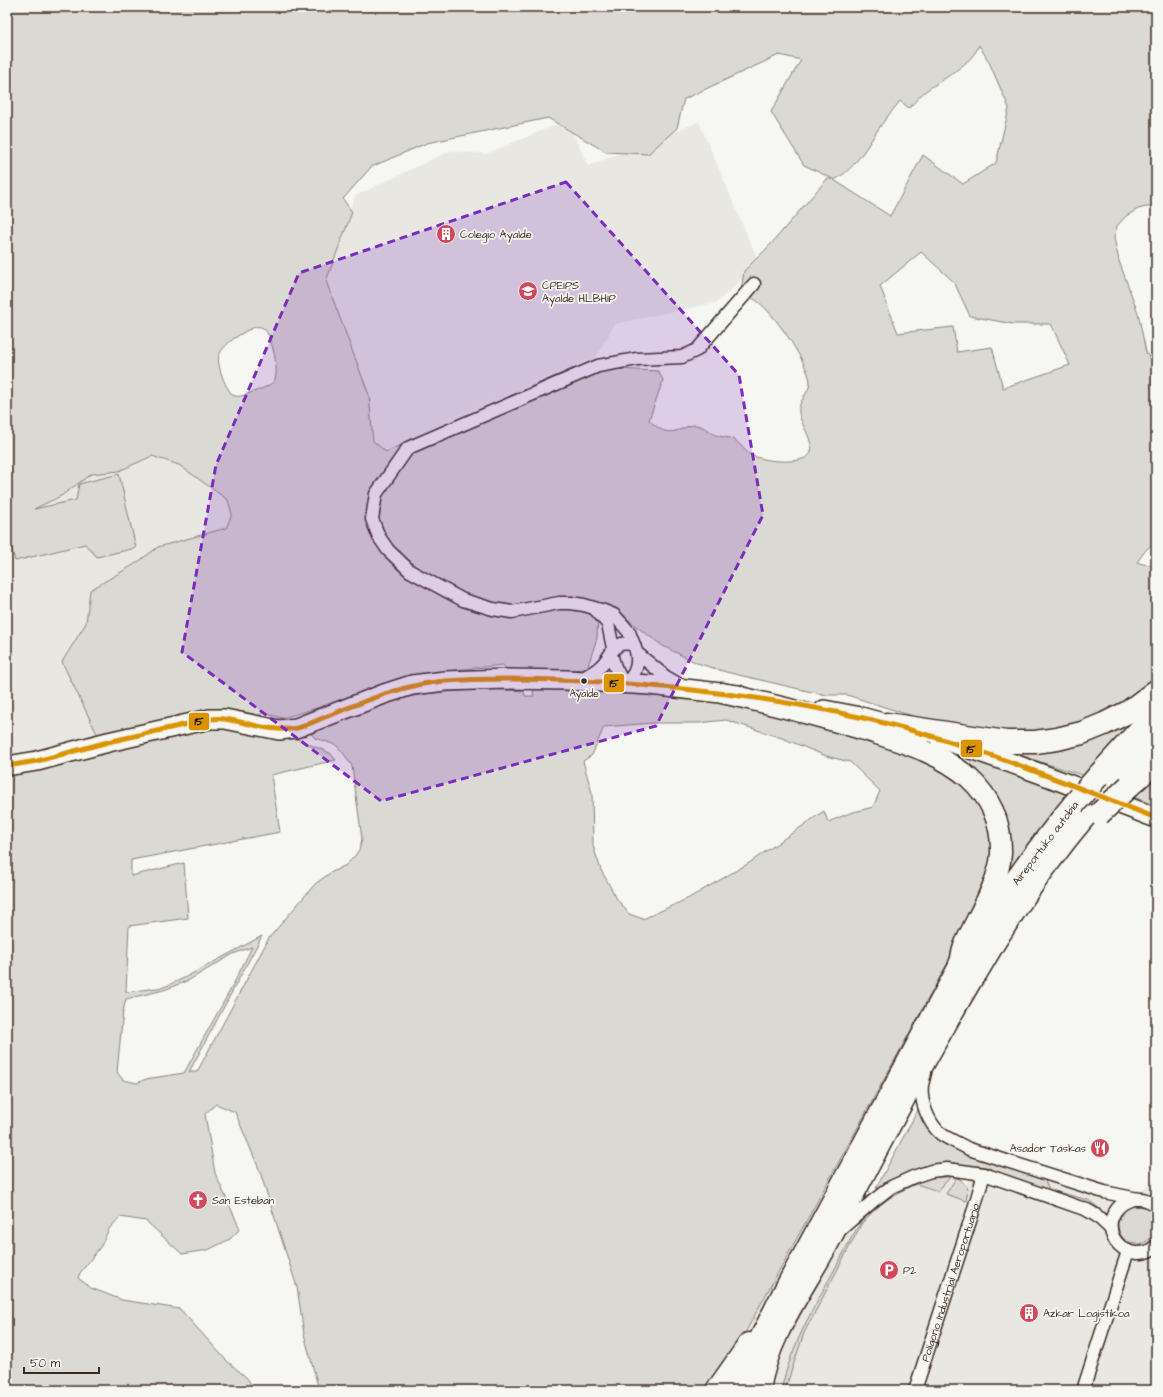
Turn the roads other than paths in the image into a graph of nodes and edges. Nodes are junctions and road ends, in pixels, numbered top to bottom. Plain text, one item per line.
1 (754, 284) dead end
2 (594, 608) junction
3 (635, 649) junction
4 (612, 651) junction
5 (577, 681) junction
6 (624, 684) junction
7 (691, 690) junction
8 (1156, 691) edge
9 (722, 693) junction
10 (1156, 712) edge
11 (887, 724) junction
12 (1156, 738) edge
13 (1156, 762) edge
14 (7, 766) edge
15 (1114, 781) junction
16 (1088, 809) junction
17 (1156, 818) edge
18 (968, 968) junction
19 (930, 1054) junction
20 (984, 1174) junction
21 (1138, 1199) junction
22 (1156, 1206) edge
23 (1111, 1229) junction
24 (830, 1239) junction
25 (1156, 1246) edge
26 (1128, 1251) junction
27 (783, 1292) junction
28 (716, 1390) edge
29 (741, 1390) edge
30 (760, 1390) edge
31 (915, 1390) edge
32 (1083, 1390) edge

1 - 2 street
2 - 3 street
2 - 4 street
3 - 4 street
3 - 6 street
3 - 7 street
4 - 5 street
4 - 6 street
5 - 6 main road
5 - 14 main road
6 - 7 main road
7 - 9 main road
8 - 11 highway
9 - 11 main road
9 - 18 highway
10 - 15 highway, Aireportuko autobia
11 - 17 main road
12 - 15 highway, Aireportuko autobia
13 - 15 highway
15 - 16 highway, Aireportuko autobia, bridge
15 - 16 highway, bridge
16 - 18 highway, Aireportuko autobia
16 - 18 highway, Aireportuko autobia
18 - 19 highway
18 - 27 highway
19 - 21 street
19 - 24 highway
20 - 23 street
20 - 24 street
20 - 31 street, Polígono Industrial Aeroportuario
21 - 22 street
21 - 23 street
23 - 26 street
24 - 30 highway
25 - 26 street
26 - 32 street
27 - 28 highway
27 - 29 highway

